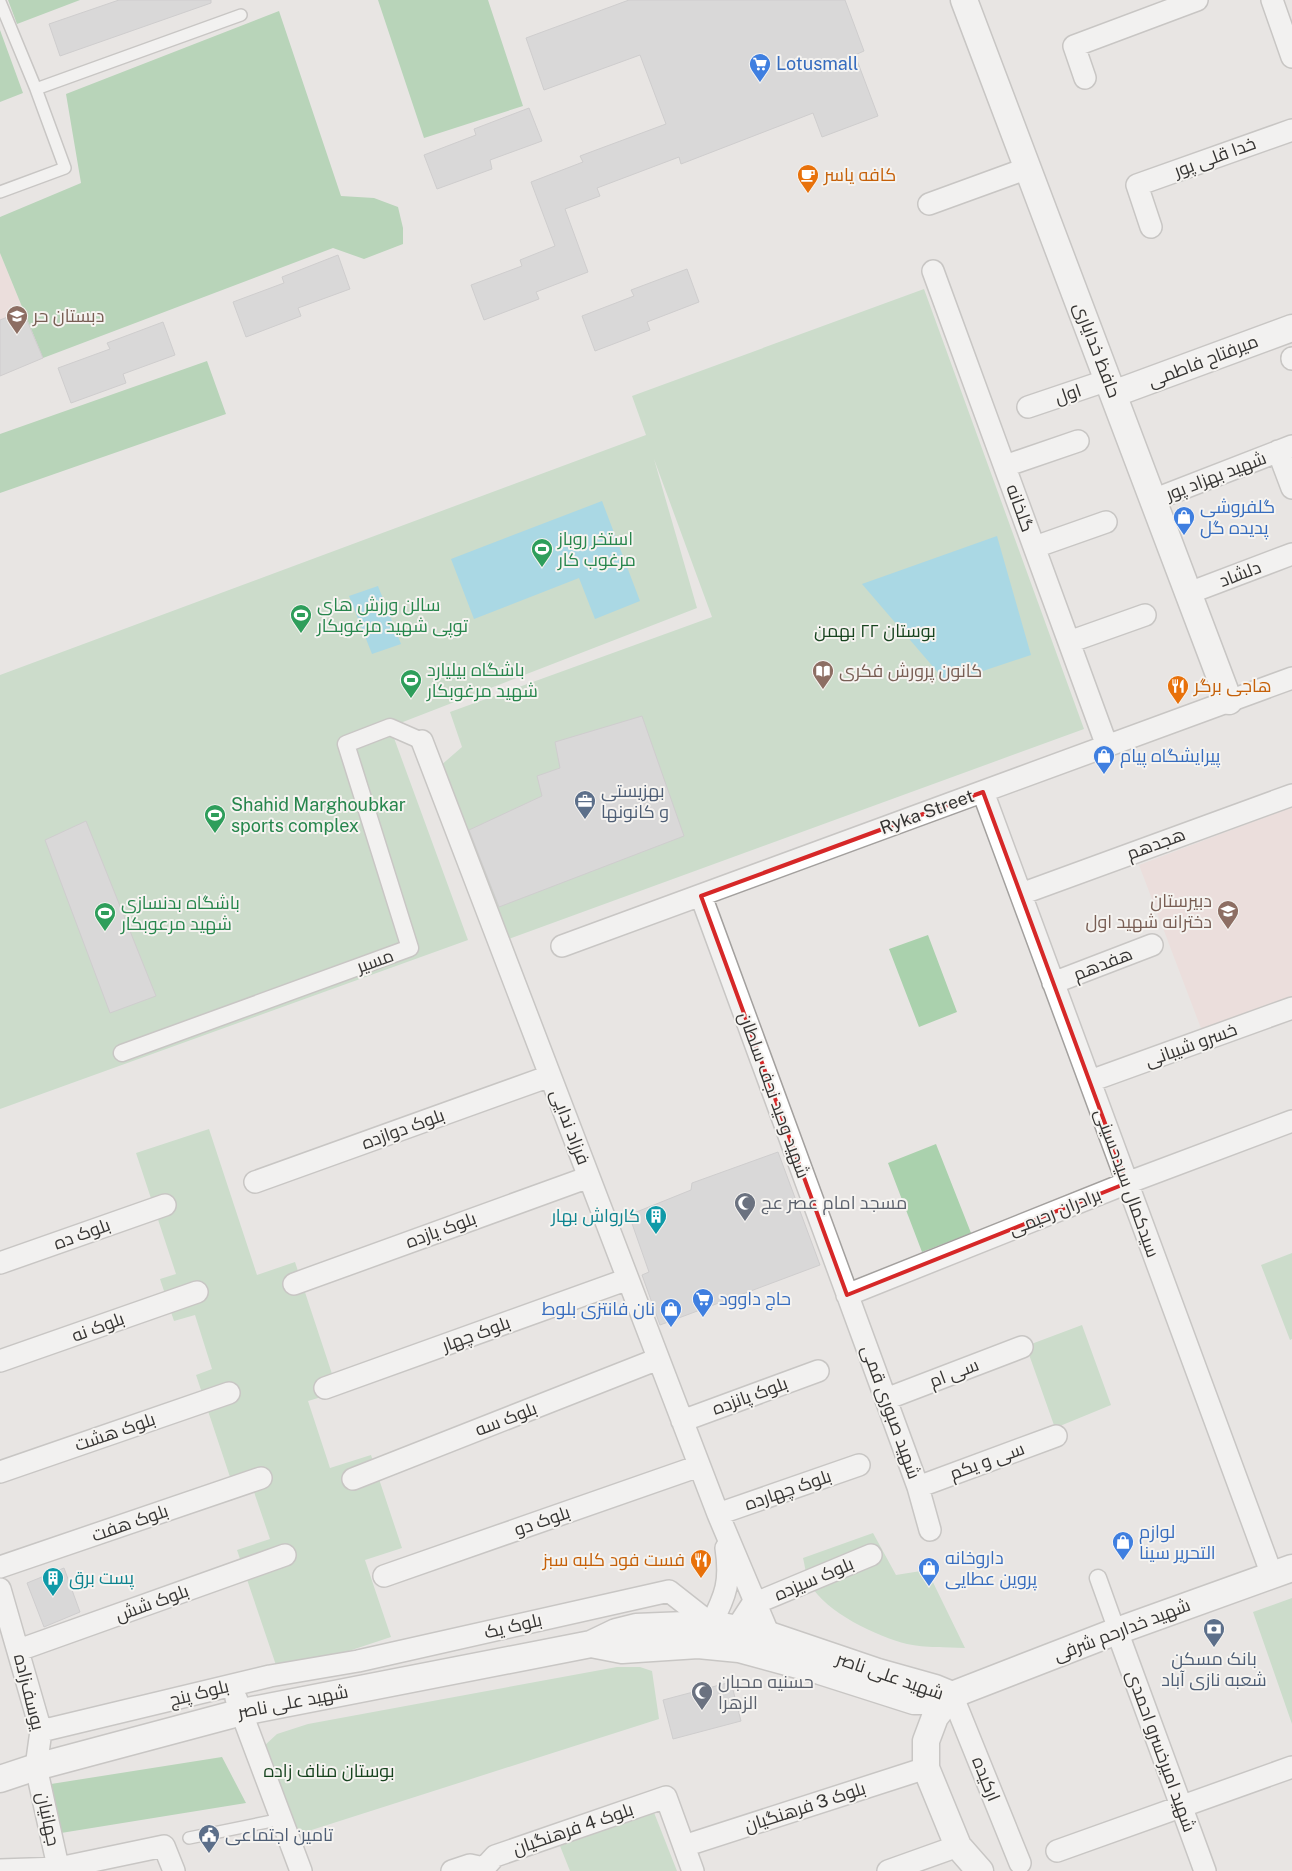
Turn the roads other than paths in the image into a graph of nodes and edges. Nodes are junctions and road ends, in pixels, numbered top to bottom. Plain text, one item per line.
1 (964, 0) edge
2 (1197, 0) edge
3 (1272, 0) edge
4 (0, 2) edge
5 (241, 15) dead end
6 (1292, 57) edge
7 (1085, 78) dead end
8 (36, 89) junction
9 (1292, 130) edge
10 (1028, 168) junction
11 (0, 192) edge
12 (929, 204) dead end
13 (1151, 226) dead end
14 (933, 271) dead end
15 (1292, 328) edge
16 (1111, 387) junction
17 (1028, 407) dead end
18 (1078, 441) dead end
19 (1285, 448) edge
20 (1004, 466) junction
21 (1292, 488) edge
22 (1153, 500) junction
23 (1106, 522) dead end
24 (1035, 547) junction
25 (1292, 554) edge
26 (1188, 593) junction
27 (1145, 615) dead end
28 (1069, 642) junction
29 (1292, 678) edge
30 (1229, 701) junction
31 (422, 741) joint
32 (1107, 746) junction
33 (983, 792) junction
34 (1292, 795) edge
35 (1020, 894) junction
36 (701, 896) junction
37 (1152, 945) dead end
38 (562, 946) dead end
39 (1053, 983) junction
40 (1292, 1008) edge
41 (122, 1053) dead end
42 (550, 1076) junction
43 (1090, 1081) junction
44 (1292, 1121) edge
45 (589, 1177) junction
46 (255, 1182) dead end
47 (1127, 1183) junction
48 (165, 1205) dead end
49 (0, 1264) edge
50 (628, 1279) junction
51 (294, 1284) dead end
52 (197, 1292) dead end
53 (847, 1295) junction
54 (1022, 1347) dead end
55 (658, 1359) junction
56 (0, 1361) edge
57 (818, 1371) dead end
58 (325, 1388) dead end
59 (229, 1393) dead end
60 (886, 1399) junction
61 (682, 1421) junction
62 (1056, 1436) dead end
63 (699, 1466) junction
64 (859, 1466) dead end
65 (0, 1472) edge
66 (260, 1478) dead end
67 (353, 1479) dead end
68 (918, 1487) junction
69 (718, 1514) junction
70 (930, 1530) dead end
71 (286, 1555) dead end
72 (871, 1556) dead end
73 (0, 1567) edge
74 (1282, 1572) edge
75 (384, 1576) dead end
76 (1098, 1578) dead end
77 (0, 1589) edge
78 (756, 1603) junction
79 (711, 1624) junction
80 (1117, 1631) junction
81 (769, 1635) junction
82 (739, 1639) junction
83 (591, 1644) junction
84 (19, 1650) junction
85 (358, 1661) junction
86 (231, 1685) junction
87 (371, 1687) junction
88 (952, 1695) junction
89 (242, 1712) junction
90 (41, 1731) junction
91 (36, 1767) junction
92 (1292, 1767) edge
93 (926, 1768) junction
94 (0, 1780) edge
95 (1181, 1807) junction
96 (282, 1819) junction
97 (189, 1838) dead end
98 (684, 1846) junction
99 (958, 1846) junction
100 (1057, 1851) dead end
101 (1020, 1862) dead end
102 (0, 1870) edge
103 (59, 1870) edge
104 (174, 1871) edge
105 (301, 1871) edge
106 (452, 1871) edge
107 (693, 1871) edge
108 (888, 1871) edge
109 (980, 1871) edge
110 (1205, 1871) edge

1 - 10 street, حافظ خدایاری
2 - 7 street
3 - 6 street
4 - 8 lane
5 - 8 lane
8 - 11 lane
9 - 13 street, خدا قلی پور
10 - 12 street
10 - 16 street, حافظ خدایاری
14 - 20 street, گلخانه
15 - 16 street, میرفتاح فاطمی
16 - 17 street, اول
16 - 22 street, حافظ خدایاری
18 - 20 street
19 - 21 street
19 - 22 street, شهید بهزاد پور
20 - 24 street, گلخانه
22 - 26 street, حافظ خدایاری
23 - 24 street
24 - 28 street, گلخانه
25 - 26 street, دلشاد
26 - 30 street, حافظ خدایاری
27 - 28 street
28 - 32 street, گلخانه
29 - 30 street, Ryka Street
30 - 32 street, Ryka Street
31 - 41 street, مسیر
31 - 42 street, فرزاد ندایی
32 - 33 street, Ryka Street
33 - 35 street, سیدکمال سیدحسینی
33 - 36 street, Ryka Street
34 - 35 street, هجدهم
35 - 39 street, سیدکمال سیدحسینی
36 - 38 street, Ryka Street
36 - 53 street, شهید وحید نجف سلطان
37 - 39 street, هفدهم
39 - 43 street, سیدکمال سیدحسینی
40 - 43 street, خسرو شیبانی
42 - 45 street, فرزاد ندایی
42 - 46 street, بلوک دوازده
43 - 47 street, سیدکمال سیدحسینی
44 - 47 street, برادران رحیمی
45 - 50 street, فرزاد ندایی
45 - 51 street, بلوک یازده
47 - 53 street, برادران رحیمی
47 - 74 street, سیدکمال سیدحسینی
48 - 49 street, بلوک ده
50 - 55 street, فرزاد ندایی
50 - 58 street, بلوک چهار
52 - 56 street, بلوک نه
53 - 60 street, شهید صبوری قمی
54 - 60 street, سی ام
55 - 61 street, فرزاد ندایی
55 - 67 street, بلوک سه
57 - 61 street, بلوک پانزده
59 - 65 street, بلوک هشت
60 - 68 street, شهید صبوری قمی
61 - 63 street, فرزاد ندایی
62 - 68 street, سی و یکم
63 - 69 street, فرزاد ندایی
63 - 75 street, بلوک دو
64 - 69 street, بلوک چهارده
66 - 73 street, بلوک هفت
68 - 70 street, شهید صبوری قمی
69 - 78 street
69 - 79 street
71 - 84 street, بلوک شش
72 - 78 street, بلوک سیزده
74 - 80 street, شهید خدارحم شرفی
76 - 80 street
77 - 84 street, یوسف‌زاده
78 - 81 street
78 - 82 street
79 - 82 street, شهید علی ناصر
79 - 83 street, شهید علی ناصر
79 - 85 street, بلوک یک
80 - 88 street, شهید خدارحم شرفی
80 - 95 street, شهید امیرخسرو احمدی
81 - 82 street, شهید علی ناصر
81 - 88 street, شهید علی ناصر
82 - 83 street, شهید علی ناصر
82 - 88 street, شهید علی ناصر
83 - 87 street, شهید علی ناصر
84 - 90 street, یوسف‌زاده
85 - 86 street, بلوک پنج
85 - 87 street
86 - 89 street
86 - 90 street, بلوک پنج
87 - 89 street, شهید علی ناصر
88 - 93 street
88 - 101 street, ارکیده
89 - 91 street, شهید علی ناصر
89 - 96 street
90 - 91 street, یوسف‌زاده
91 - 94 street, شهید علی ناصر
91 - 103 street, جهانیان
92 - 95 street
93 - 98 street, بلوک 3 فرهنگیان
93 - 99 street
95 - 100 street
95 - 110 street, شهید امیرخسرو احمدی
96 - 97 lane
96 - 105 street
98 - 106 street, بلوک 4 فرهنگیان
98 - 107 street
99 - 108 street
99 - 109 street
102 - 103 street
103 - 104 street

